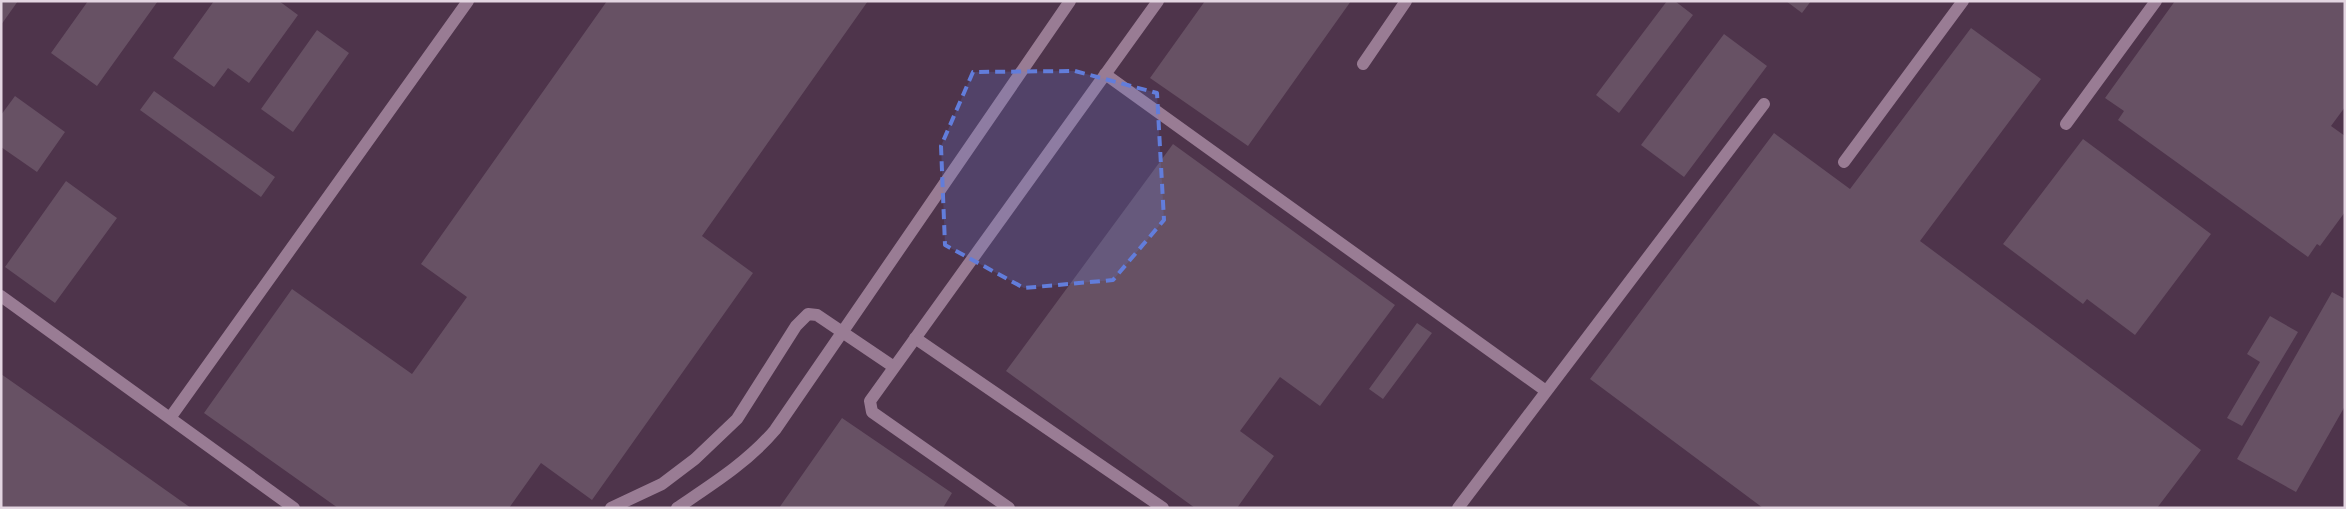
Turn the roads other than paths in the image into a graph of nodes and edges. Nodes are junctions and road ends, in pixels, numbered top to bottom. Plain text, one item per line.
1 (468, 1) edge
2 (1070, 1) edge
3 (1158, 1) edge
4 (1406, 1) edge
5 (1964, 1) edge
6 (2156, 1) edge
7 (1363, 64) dead end
8 (1106, 74) junction
9 (1764, 104) dead end
10 (2066, 124) dead end
11 (1844, 162) dead end
12 (1, 296) edge
13 (844, 332) junction
14 (915, 338) junction
15 (894, 367) junction
16 (1546, 391) junction
17 (170, 418) junction
18 (294, 508) edge
19 (611, 508) edge
20 (677, 508) edge
21 (1008, 508) edge
22 (1163, 508) edge
23 (1458, 508) edge

1 - 17 street
2 - 13 street
3 - 8 street
4 - 7 street
5 - 11 street
6 - 10 street
8 - 14 street
8 - 16 street
9 - 16 street
12 - 17 street
13 - 15 street
13 - 19 street
13 - 20 street
14 - 15 street
14 - 22 street
15 - 21 street
16 - 23 street
17 - 18 street

